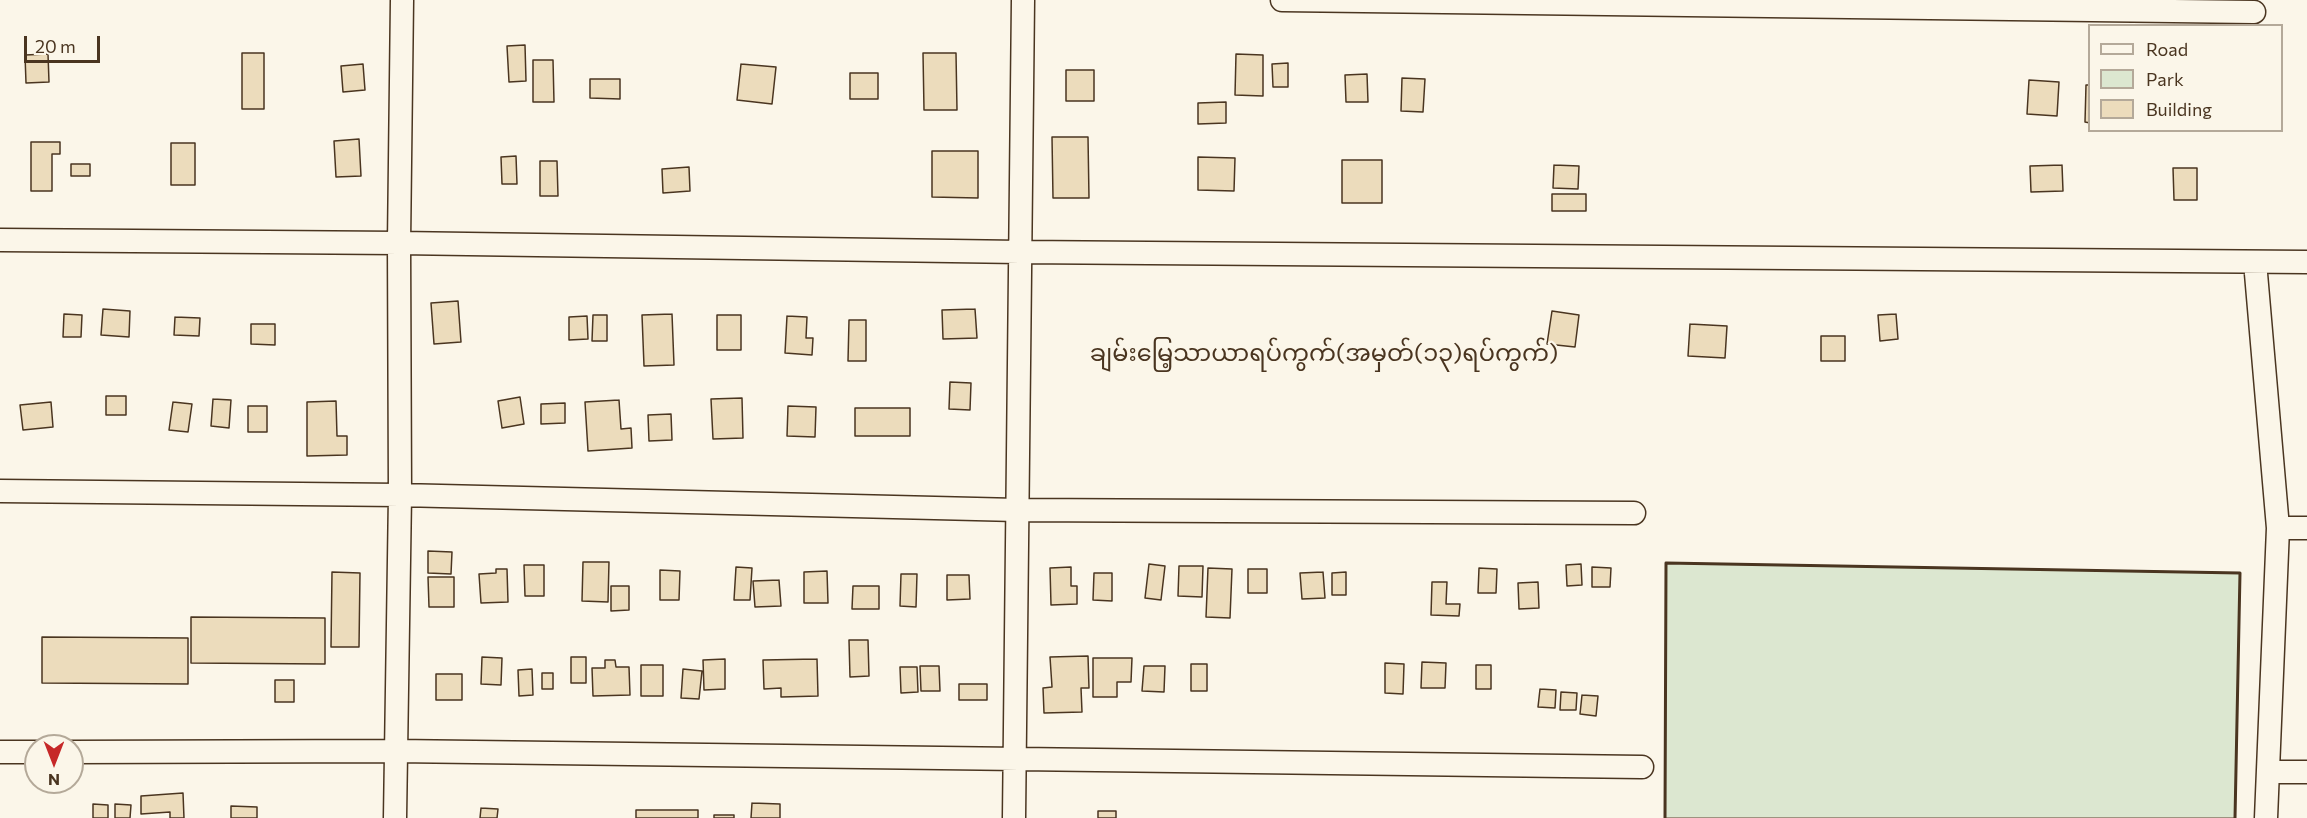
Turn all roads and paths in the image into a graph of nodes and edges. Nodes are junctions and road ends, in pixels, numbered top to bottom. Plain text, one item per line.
1 (402, 0) edge
2 (1023, 0) edge
3 (1282, 0) edge
4 (2254, 12) dead end
5 (0, 240) edge
6 (399, 243) junction
7 (1020, 252) junction
8 (2255, 262) junction
9 (2307, 262) edge
10 (0, 491) edge
11 (400, 495) junction
12 (1017, 510) junction
13 (1634, 513) dead end
14 (2278, 528) junction
15 (2307, 528) edge
16 (396, 751) junction
17 (0, 752) edge
18 (24, 752) edge
19 (84, 752) edge
20 (1014, 759) junction
21 (1642, 768) dead end
22 (2268, 772) junction
23 (2307, 772) edge
24 (395, 818) edge
25 (1014, 818) edge
26 (2266, 818) edge

1 - 6 street
2 - 7 street
3 - 4 street
5 - 6 street
6 - 7 street
6 - 11 street
7 - 8 street
7 - 12 street
8 - 9 street
8 - 14 street
10 - 11 street
11 - 12 street
11 - 16 street
12 - 13 street
12 - 20 street
14 - 15 street
14 - 22 street
16 - 19 street
16 - 20 street
16 - 24 street
17 - 18 street
20 - 21 street
20 - 25 street
22 - 23 street
22 - 26 street

